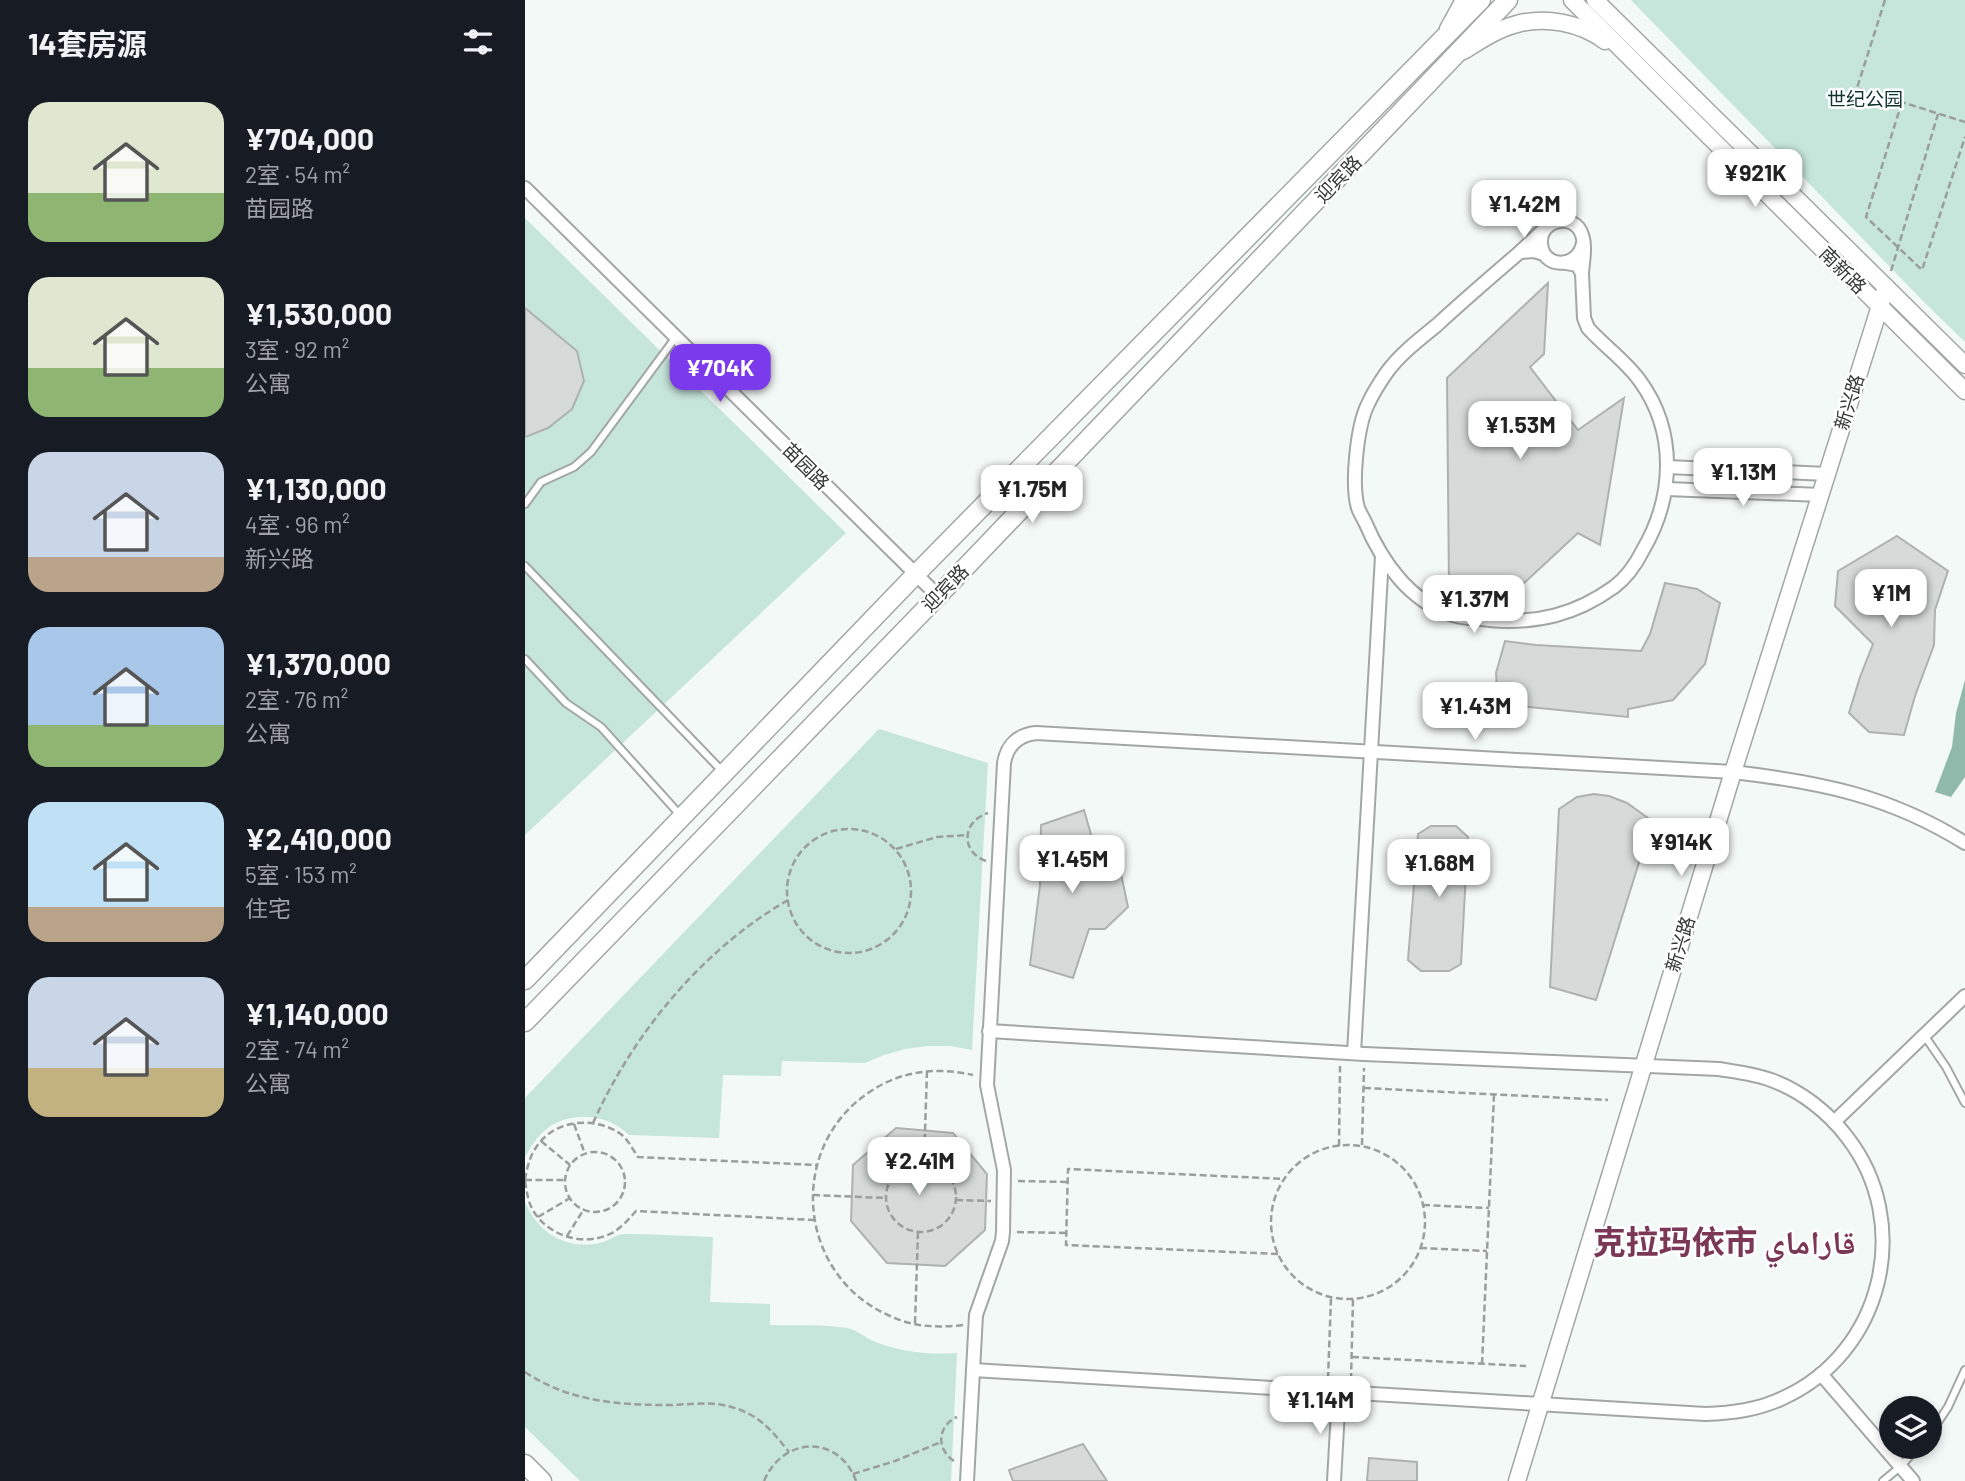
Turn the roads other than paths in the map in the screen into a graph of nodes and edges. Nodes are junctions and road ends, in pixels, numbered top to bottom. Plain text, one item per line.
1 (1464, 0) edge
2 (1481, 0) edge
3 (1508, 0) edge
4 (1572, 0) edge
5 (1595, 0) edge
6 (1609, 0) edge
7 (1443, 38) junction
8 (1455, 56) junction
9 (1646, 62) junction
10 (525, 188) edge
11 (1548, 226) junction
12 (1583, 243) junction
13 (1520, 252) junction
14 (1544, 254) junction
15 (1566, 263) junction
16 (1583, 273) junction
17 (1886, 287) junction
18 (1879, 307) junction
19 (676, 337) junction
20 (1962, 356) edge
21 (1965, 391) edge
22 (1667, 467) junction
23 (1827, 474) junction
24 (1667, 489) junction
25 (1821, 495) junction
26 (525, 504) edge
27 (1382, 556) junction
28 (525, 566) edge
29 (916, 574) junction
30 (938, 596) junction
31 (525, 659) edge
32 (1372, 753) junction
33 (1733, 772) junction
34 (724, 773) junction
35 (682, 817) junction
36 (1965, 843) edge
37 (525, 980) edge
38 (1965, 996) edge
39 (525, 1021) edge
40 (989, 1031) junction
41 (1924, 1035) junction
42 (1359, 1054) junction
43 (1643, 1066) junction
44 (1965, 1103) edge
45 (1834, 1122) junction
46 (973, 1370) junction
47 (1965, 1370) edge
48 (1821, 1374) junction
49 (1339, 1393) junction
50 (1540, 1403) junction
51 (1942, 1416) edge
52 (1907, 1459) edge
53 (525, 1465) edge
54 (1900, 1467) junction
55 (542, 1481) edge
56 (967, 1481) edge
57 (1334, 1481) edge
58 (1517, 1481) edge
59 (1883, 1481) edge
60 (1913, 1481) edge

1 - 7 street
2 - 7 main road, 迎宾路
3 - 8 main road, 迎宾路
4 - 9 street, 南新路
5 - 9 street, 南新路
6 - 9 street
7 - 29 main road, 迎宾路
8 - 9 street
8 - 30 main road, 迎宾路
9 - 17 street, 南新路
9 - 18 street, 南新路
10 - 19 street, 苗园路
11 - 12 street
11 - 13 street
11 - 14 street
12 - 15 street
12 - 16 street
13 - 14 street
13 - 27 street
14 - 15 street
15 - 16 street
16 - 22 street
17 - 18 street, 新兴路
17 - 20 street, 南新路
18 - 21 street, 南新路
18 - 23 street, 新兴路
19 - 26 lane
19 - 29 street, 苗园路
22 - 23 street
22 - 24 street
23 - 25 street, 新兴路
24 - 25 street
24 - 27 street
25 - 33 street, 新兴路
27 - 32 street
28 - 34 lane
29 - 30 street, 苗园路
29 - 34 main road, 迎宾路
30 - 39 main road, 迎宾路
31 - 35 lane
32 - 33 street
32 - 40 street
32 - 42 street
33 - 36 street
33 - 43 street, 新兴路
34 - 35 main road, 迎宾路
35 - 37 main road, 迎宾路
38 - 41 street
40 - 42 street
40 - 46 street
41 - 44 lane
41 - 45 street
42 - 43 street
43 - 45 street
43 - 50 street, 新兴路
45 - 48 street
46 - 49 street
46 - 56 street
47 - 51 lane
48 - 50 street
48 - 54 street
49 - 50 street
49 - 57 street
50 - 58 street, 新兴路
52 - 54 lane
53 - 55 main road
54 - 59 lane
54 - 60 street

